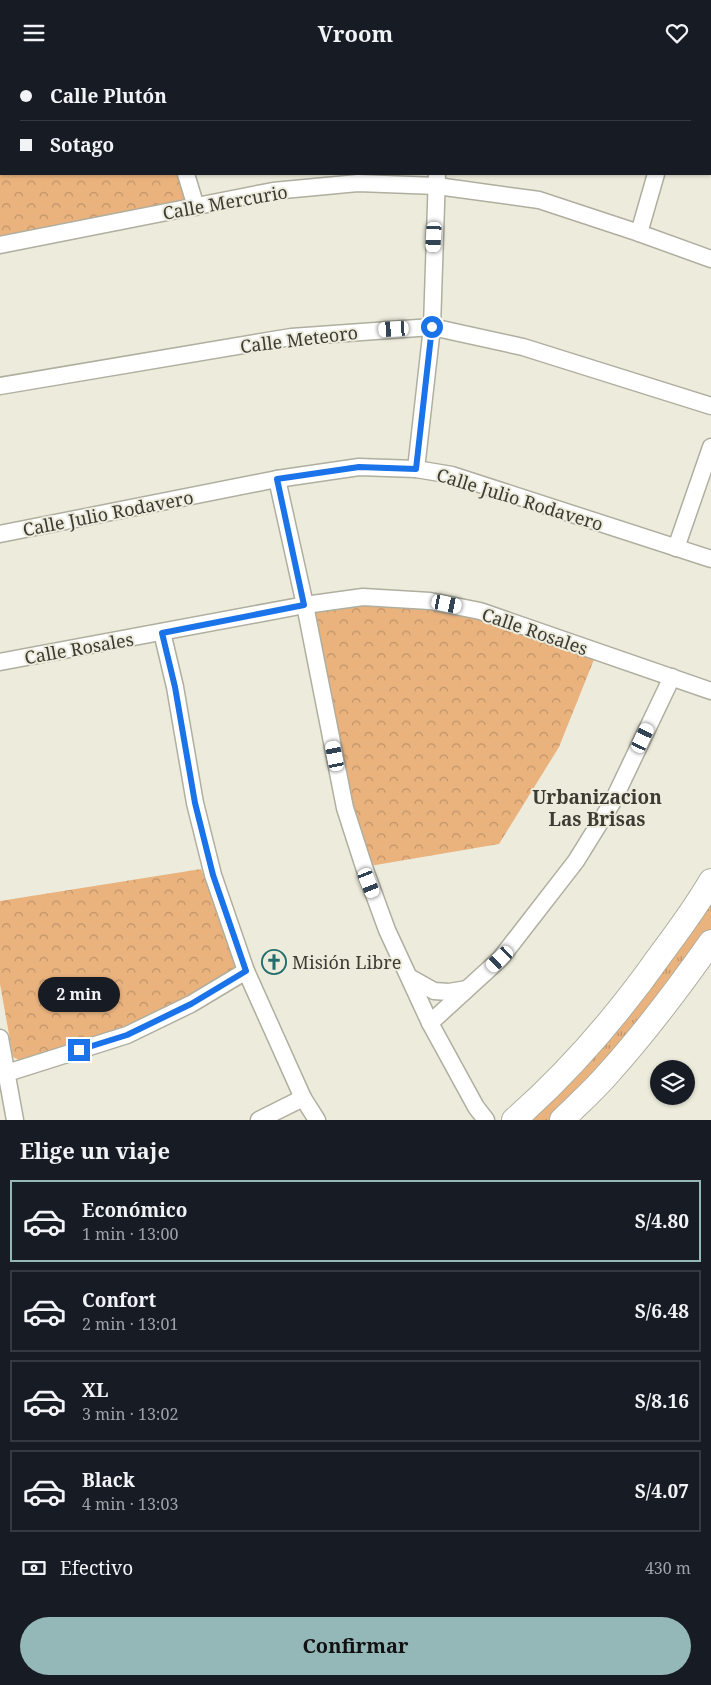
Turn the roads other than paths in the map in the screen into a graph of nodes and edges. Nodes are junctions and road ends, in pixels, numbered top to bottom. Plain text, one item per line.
1 (186, 175) edge
2 (656, 175) edge
3 (437, 180) edge
4 (196, 207) junction
5 (638, 233) junction
6 (0, 245) edge
7 (711, 259) edge
8 (432, 327) junction
9 (0, 386) edge
10 (711, 406) edge
11 (711, 447) edge
12 (416, 469) junction
13 (277, 479) junction
14 (0, 534) edge
15 (676, 548) junction
16 (711, 559) edge
17 (304, 605) junction
18 (162, 633) junction
19 (0, 662) edge
20 (672, 677) junction
21 (711, 691) edge
22 (711, 881) edge
23 (711, 943) edge
24 (246, 971) junction
25 (409, 977) junction
26 (467, 989) junction
27 (430, 1023) junction
28 (0, 1038) edge
29 (7, 1073) junction
30 (304, 1098) junction
31 (15, 1120) edge
32 (259, 1120) edge
33 (317, 1120) edge
34 (486, 1120) edge
35 (514, 1120) edge
36 (562, 1120) edge

1 - 4 street
2 - 5 street
3 - 4 street, Calle Mercurio
3 - 5 street, Calle Mercurio
3 - 8 street
4 - 6 street, Calle Mercurio
5 - 7 street, Calle Mercurio
8 - 9 street, Calle Meteoro
8 - 10 street, Calle Meteoro
8 - 12 street
11 - 15 street
12 - 13 street, Calle Julio Rodavero
12 - 15 street, Calle Julio Rodavero
13 - 14 street, Calle Julio Rodavero
13 - 17 street
15 - 16 street, Calle Julio Rodavero
17 - 18 street, Calle Rosales
17 - 20 street, Calle Rosales
17 - 25 street
18 - 19 street, Calle Rosales
18 - 24 street
20 - 21 street, Calle Rosales
20 - 26 street
22 - 35 main road
23 - 36 main road
24 - 29 street
24 - 30 street
25 - 26 street
25 - 27 street
26 - 27 street
27 - 34 street
28 - 29 street
29 - 31 street
30 - 32 street
30 - 33 street

